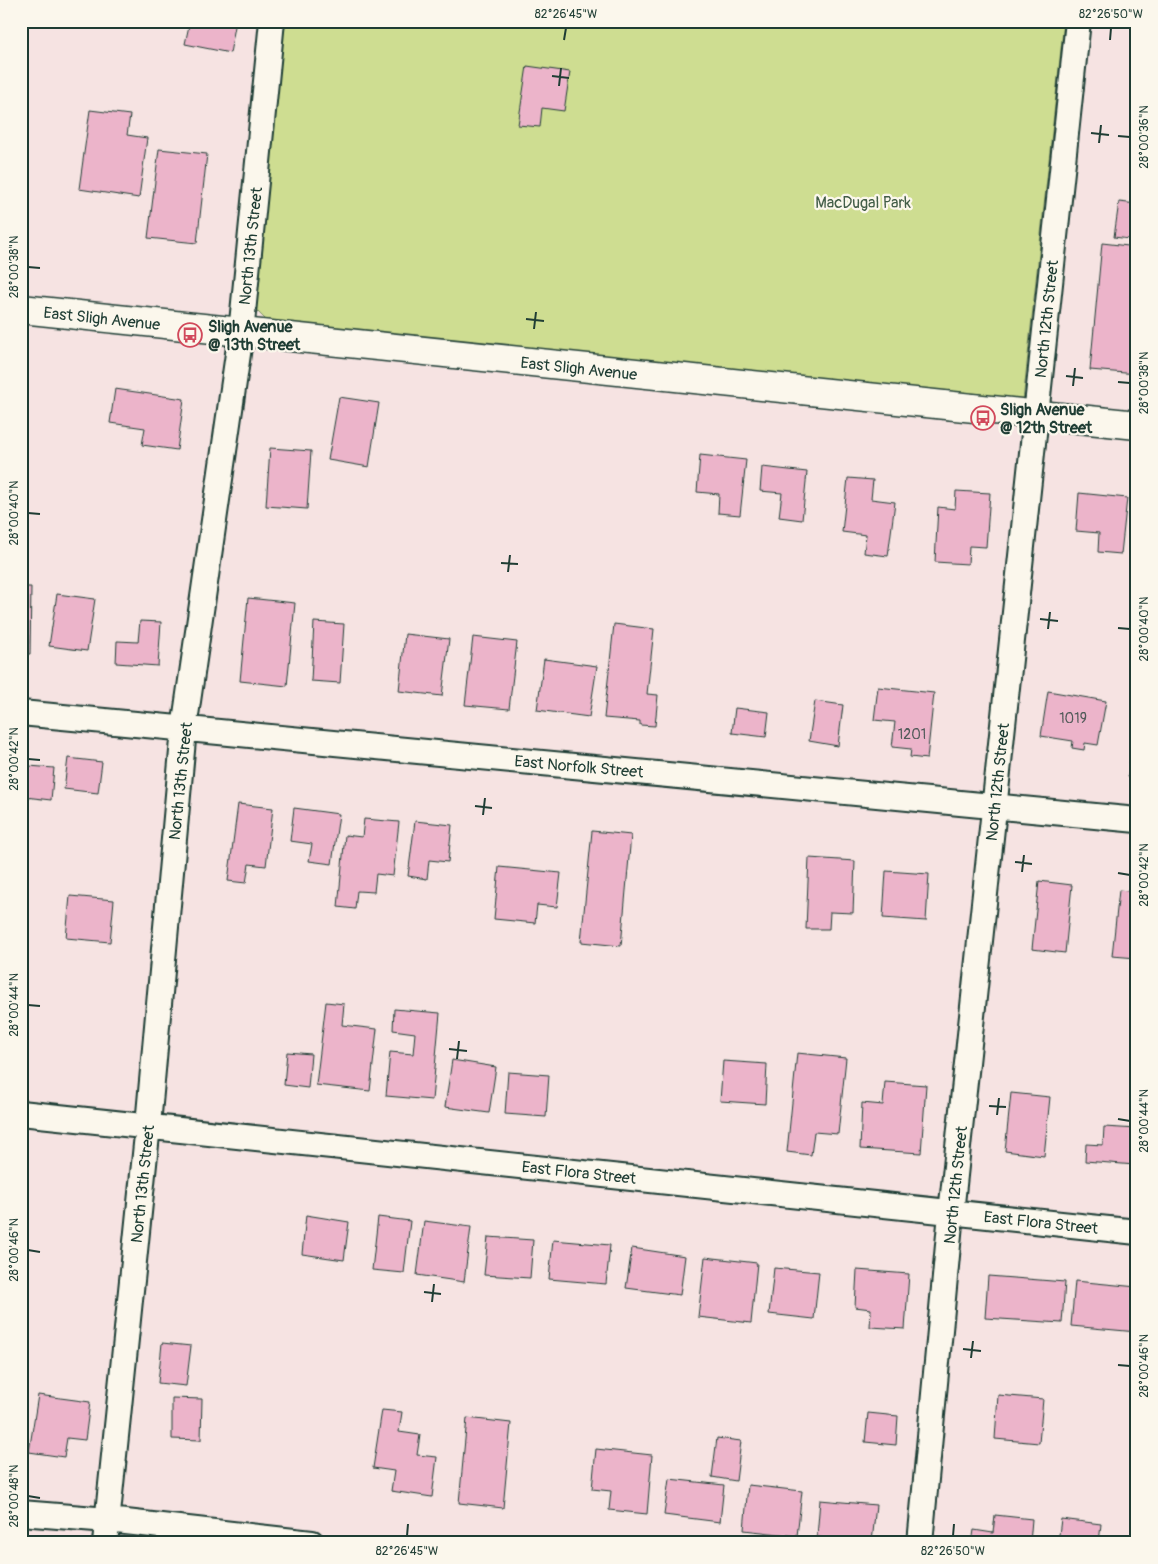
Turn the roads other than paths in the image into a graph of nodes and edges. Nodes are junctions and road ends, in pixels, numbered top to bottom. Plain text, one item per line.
1 (272, 21) edge
2 (1078, 21) edge
3 (21, 309) edge
4 (241, 333) junction
5 (1035, 414) junction
6 (1137, 425) edge
7 (21, 713) edge
8 (184, 729) junction
9 (995, 806) junction
10 (1137, 820) edge
11 (21, 1113) edge
12 (148, 1125) junction
13 (952, 1213) junction
14 (1137, 1232) edge
15 (21, 1513) edge
16 (106, 1531) edge
17 (312, 1543) edge
18 (920, 1543) edge

1 - 4 street, North 13th Street
2 - 5 street, North 12th Street
3 - 4 street, East Sligh Avenue
4 - 5 street, East Sligh Avenue
4 - 8 street, North 13th Street
5 - 6 street, East Sligh Avenue
5 - 9 street, North 12th Street
7 - 8 street, East Norfolk Street
8 - 9 street, East Norfolk Street
8 - 12 street, North 13th Street
9 - 10 street, East Norfolk Street
9 - 13 street, North 12th Street
11 - 12 street, East Flora Street
12 - 13 street, East Flora Street
12 - 16 street, North 13th Street
13 - 14 street, East Flora Street
13 - 18 street, North 12th Street
15 - 16 street
16 - 17 street

